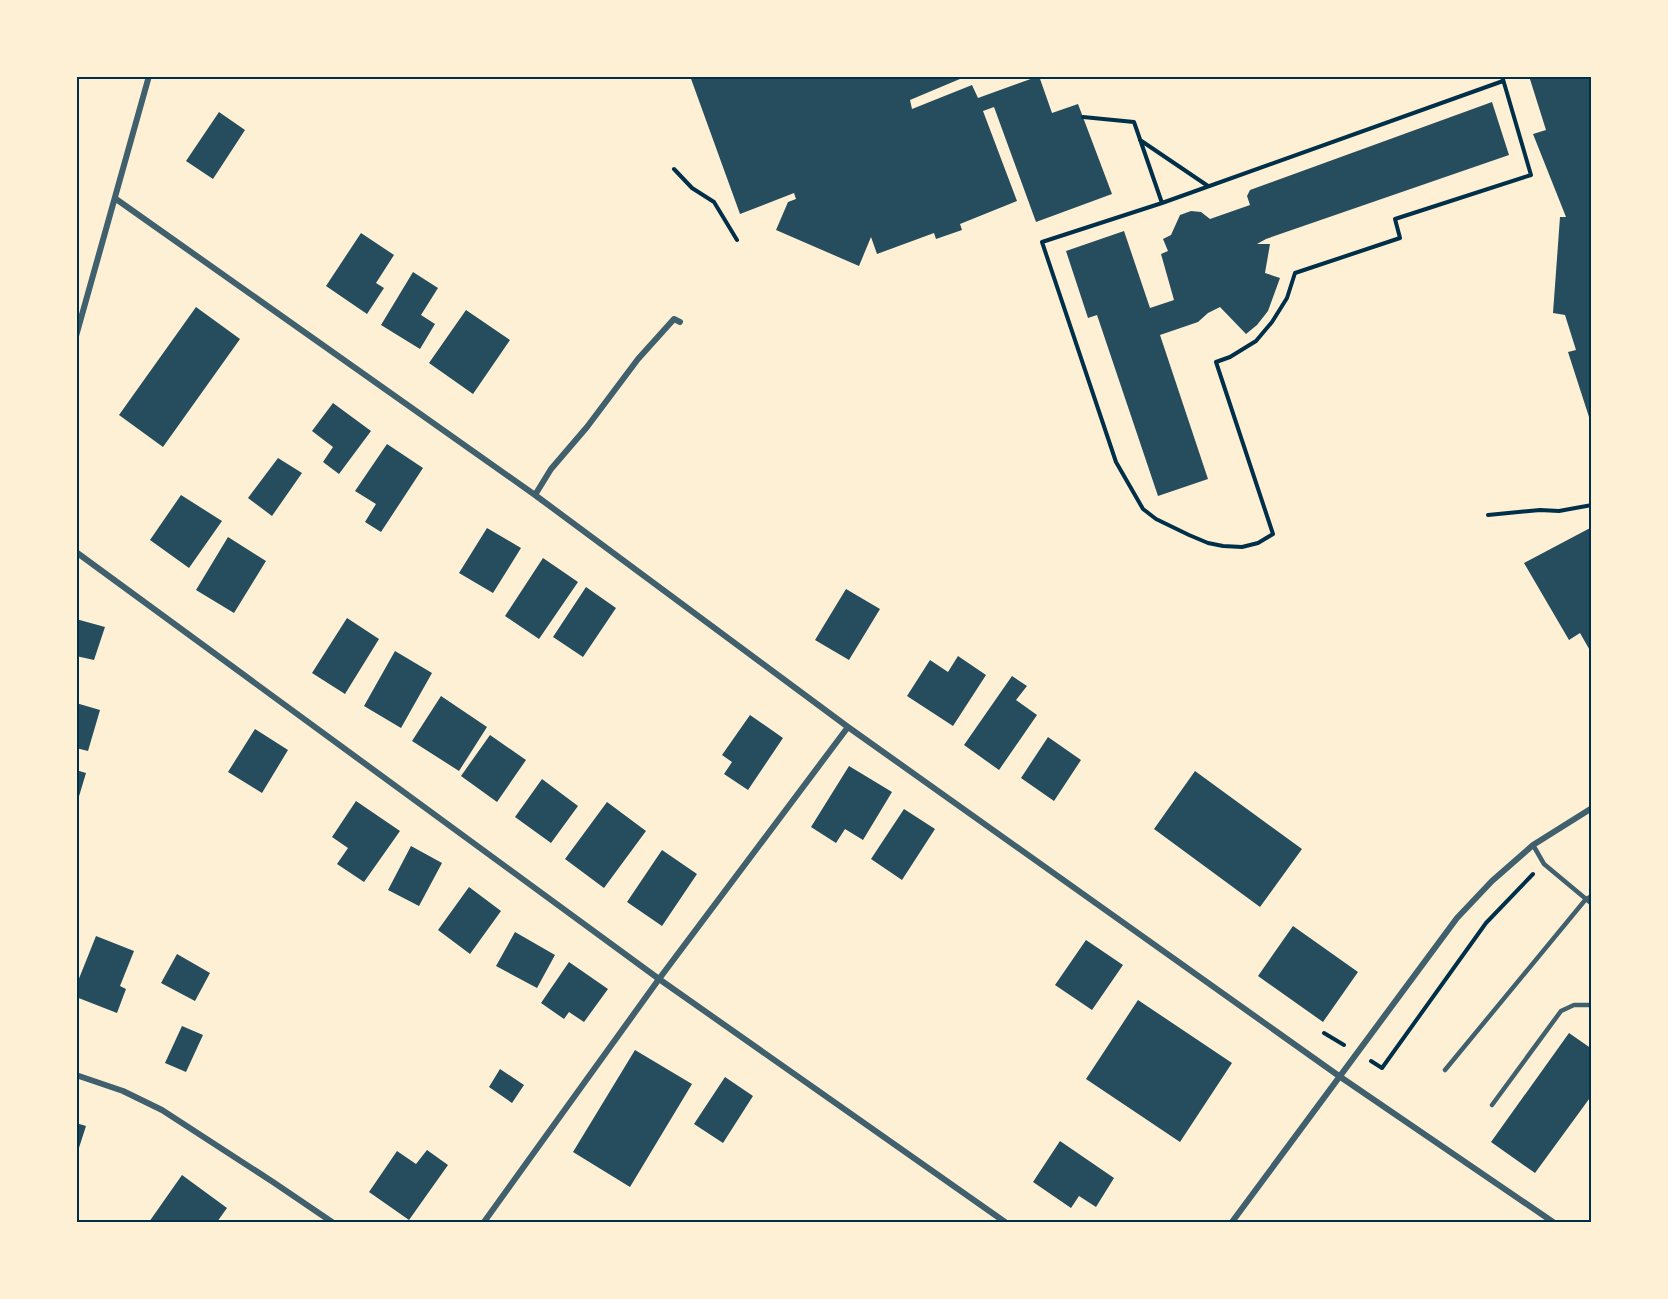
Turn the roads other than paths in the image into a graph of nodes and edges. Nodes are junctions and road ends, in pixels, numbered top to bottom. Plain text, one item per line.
1 (149, 76) edge
2 (116, 199) junction
3 (680, 322) dead end
4 (76, 336) edge
5 (535, 495) junction
6 (76, 552) edge
7 (849, 727) junction
8 (1592, 808) edge
9 (1533, 845) junction
10 (1592, 896) edge
11 (1586, 899) junction
12 (1592, 904) edge
13 (659, 979) junction
14 (1592, 1005) edge
15 (1444, 1070) dead end
16 (76, 1075) edge
17 (1339, 1076) junction
18 (1492, 1105) dead end
19 (332, 1222) edge
20 (484, 1222) edge
21 (1005, 1222) edge
22 (1232, 1222) edge
23 (1553, 1222) edge

1 - 2 street
2 - 4 street
2 - 5 street
3 - 5 street
5 - 7 street
6 - 13 street
7 - 13 street
7 - 17 street
8 - 9 street
9 - 11 lane
9 - 17 street
10 - 11 lane
11 - 12 lane
11 - 15 lane
13 - 20 street
13 - 21 street
14 - 18 lane
16 - 19 street
17 - 22 street
17 - 23 street

